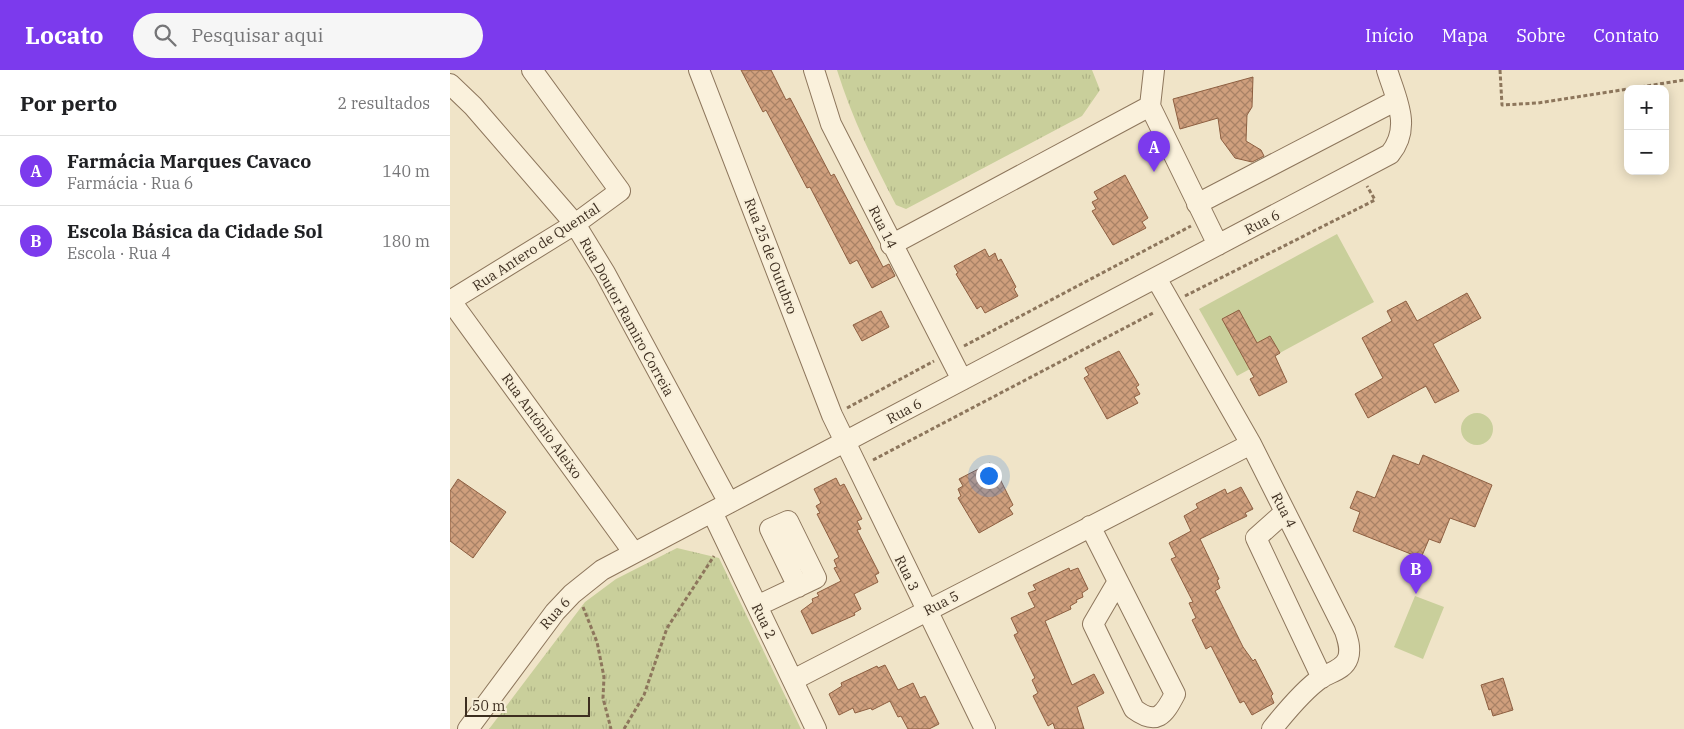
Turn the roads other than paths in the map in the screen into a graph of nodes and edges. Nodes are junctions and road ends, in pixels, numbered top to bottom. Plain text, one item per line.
1 (532, 70) edge
2 (700, 70) edge
3 (814, 70) edge
4 (1154, 70) edge
5 (1387, 70) edge
6 (450, 84) edge
7 (1397, 100) junction
8 (1150, 106) junction
9 (1198, 213) junction
10 (575, 224) junction
11 (891, 244) junction
12 (1218, 245) junction
13 (1156, 278) junction
14 (450, 300) edge
15 (962, 380) junction
16 (844, 442) junction
17 (1251, 444) junction
18 (720, 508) junction
19 (1285, 512) junction
20 (1090, 526) junction
21 (634, 553) junction
22 (1117, 583) junction
23 (798, 586) dead end
24 (757, 606) junction
25 (926, 611) junction
26 (1322, 678) junction
27 (793, 680) junction
28 (1271, 728) edge
29 (468, 729) edge
30 (816, 729) edge
31 (985, 729) edge

1 - 10 street, Rua Antero de Quental
2 - 16 street, Rua 25 de Outubro
3 - 11 street, Rua 14
4 - 8 street
5 - 7 street
6 - 10 street, Rua Doutor Ramiro Correia
7 - 9 street
7 - 12 street, Rua 6
8 - 9 street
8 - 11 street
9 - 12 street
10 - 14 street, Rua Antero de Quental
10 - 18 street, Rua Doutor Ramiro Correia
11 - 15 street, Rua 14
12 - 13 street, Rua 6
13 - 15 street, Rua 6
13 - 17 street, Rua 4
14 - 21 street, Rua António Aleixo
15 - 16 street, Rua 6
16 - 18 street, Rua 6
16 - 25 street, Rua 3
17 - 19 street, Rua 4
17 - 20 street, Rua 5
18 - 21 street, Rua 6
18 - 24 street, Rua 2
19 - 26 street
19 - 26 street, Rua 4
20 - 22 street
20 - 25 street, Rua 5
21 - 29 street, Rua 6
22 - 22 street
23 - 24 street
24 - 27 street, Rua 2
25 - 27 street, Rua 5
25 - 31 street, Rua 3
26 - 28 street, Rua 4
27 - 30 street, Rua 2

